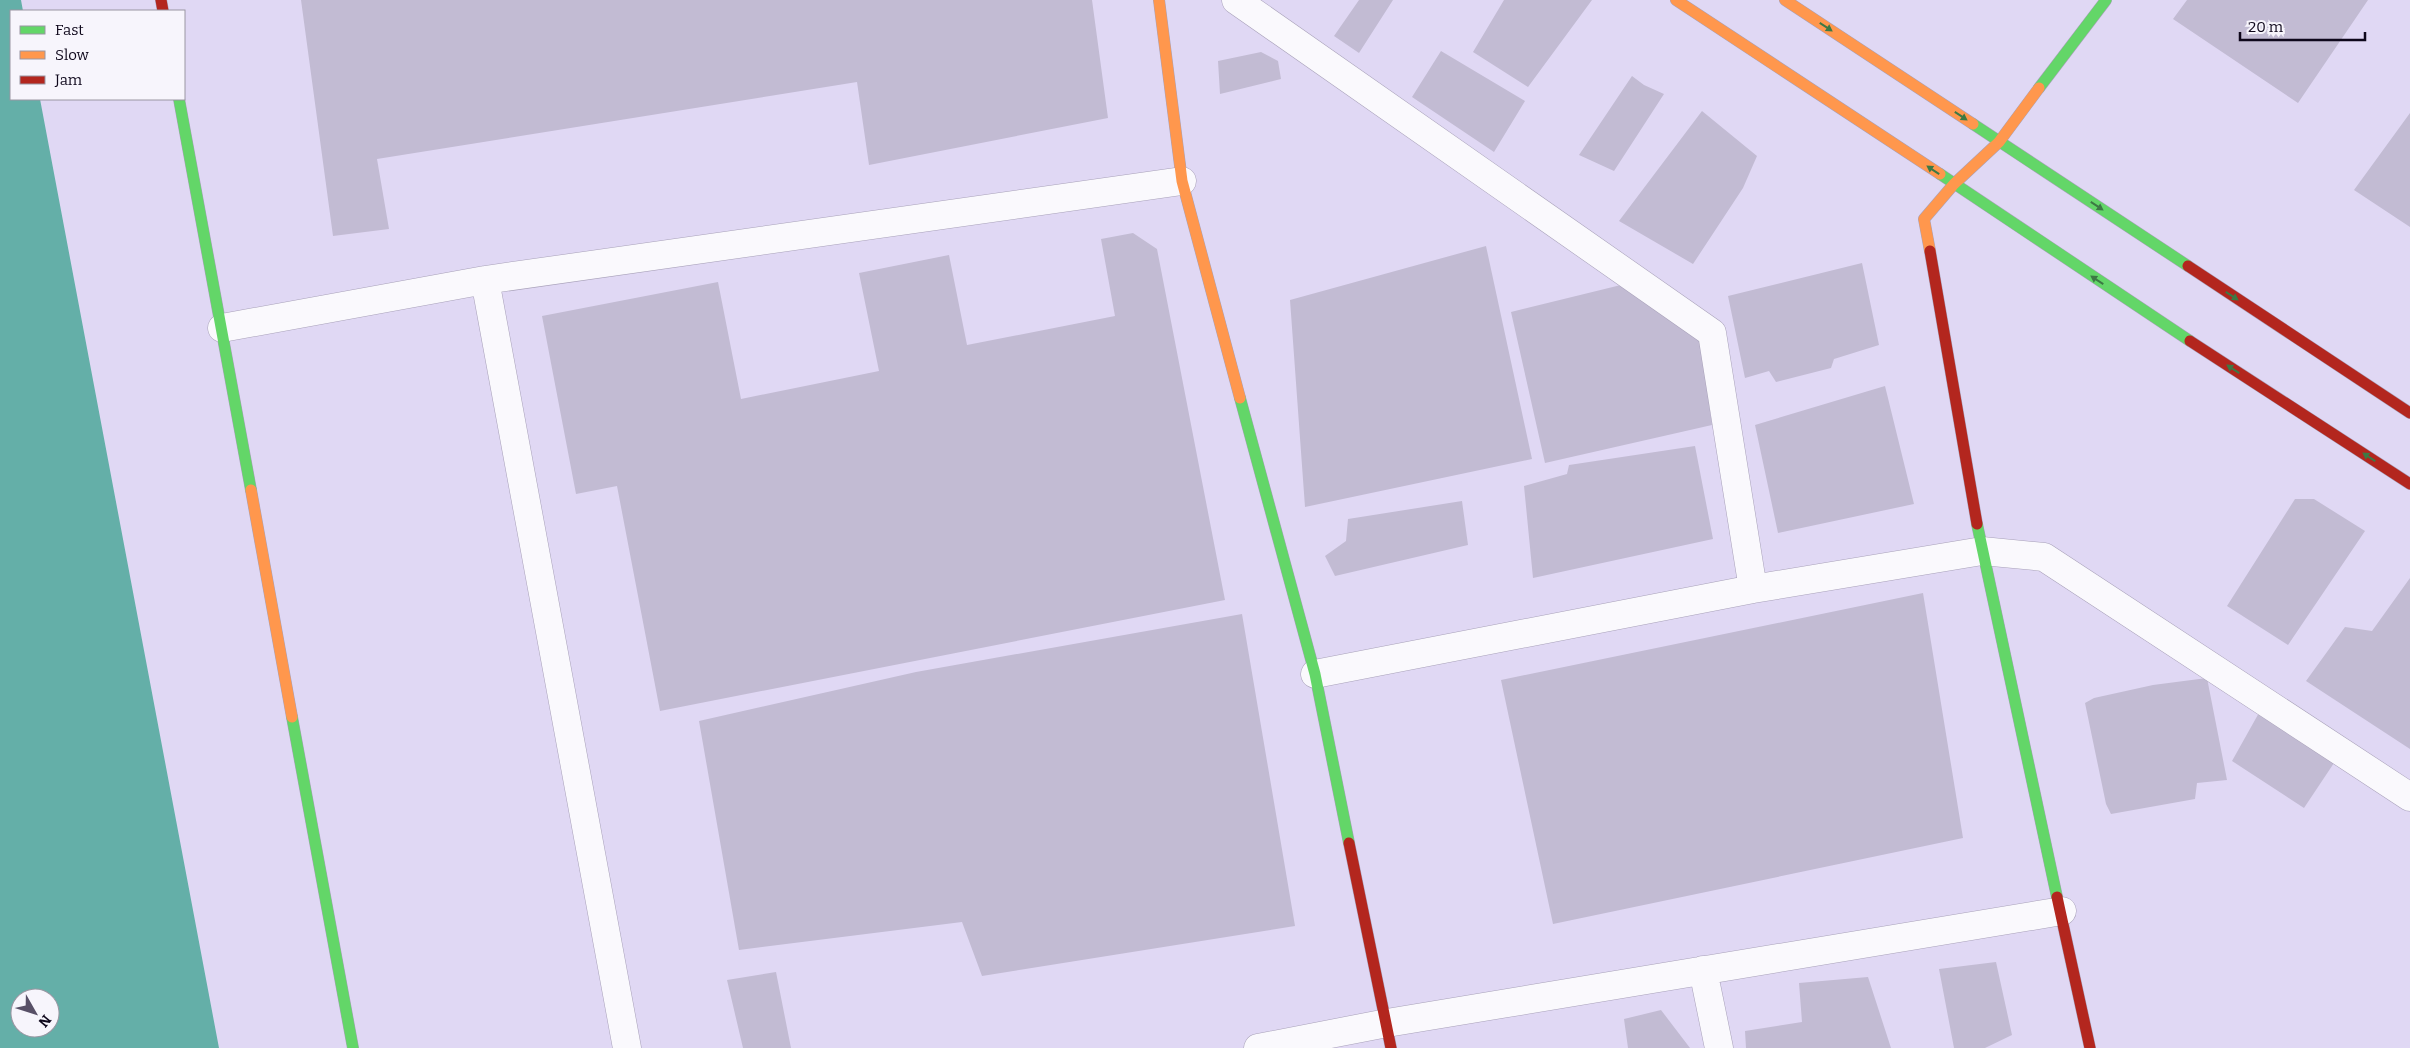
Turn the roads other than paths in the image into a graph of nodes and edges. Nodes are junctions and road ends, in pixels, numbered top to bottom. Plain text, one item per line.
1 (1160, 0) edge
2 (1236, 0) edge
3 (1676, 0) edge
4 (1785, 0) edge
5 (2106, 0) edge
6 (179, 100) edge
7 (1999, 142) junction
8 (1182, 180) junction
9 (1954, 184) junction
10 (485, 280) junction
11 (222, 328) junction
12 (2410, 413) edge
13 (2410, 484) edge
14 (1982, 551) junction
15 (1753, 589) junction
16 (1316, 674) junction
17 (2410, 797) edge
18 (2062, 911) junction
19 (1703, 970) junction
20 (1389, 1036) edge
21 (353, 1048) edge
22 (627, 1048) edge
23 (1258, 1048) edge
24 (1719, 1048) edge
25 (2090, 1048) edge

1 - 8 street
2 - 15 street
9 -> 3 street
4 -> 7 street
5 - 7 street
6 - 11 street
7 - 9 street
7 -> 12 street
8 - 10 street
8 - 16 street
13 -> 9 street
9 - 14 street
10 - 11 street
10 - 22 street
11 - 21 street
14 - 15 street
14 - 17 street
14 - 18 street
15 - 16 street
16 - 20 street
18 - 19 street
18 - 25 street
19 - 20 street
19 - 24 street
20 - 23 street

